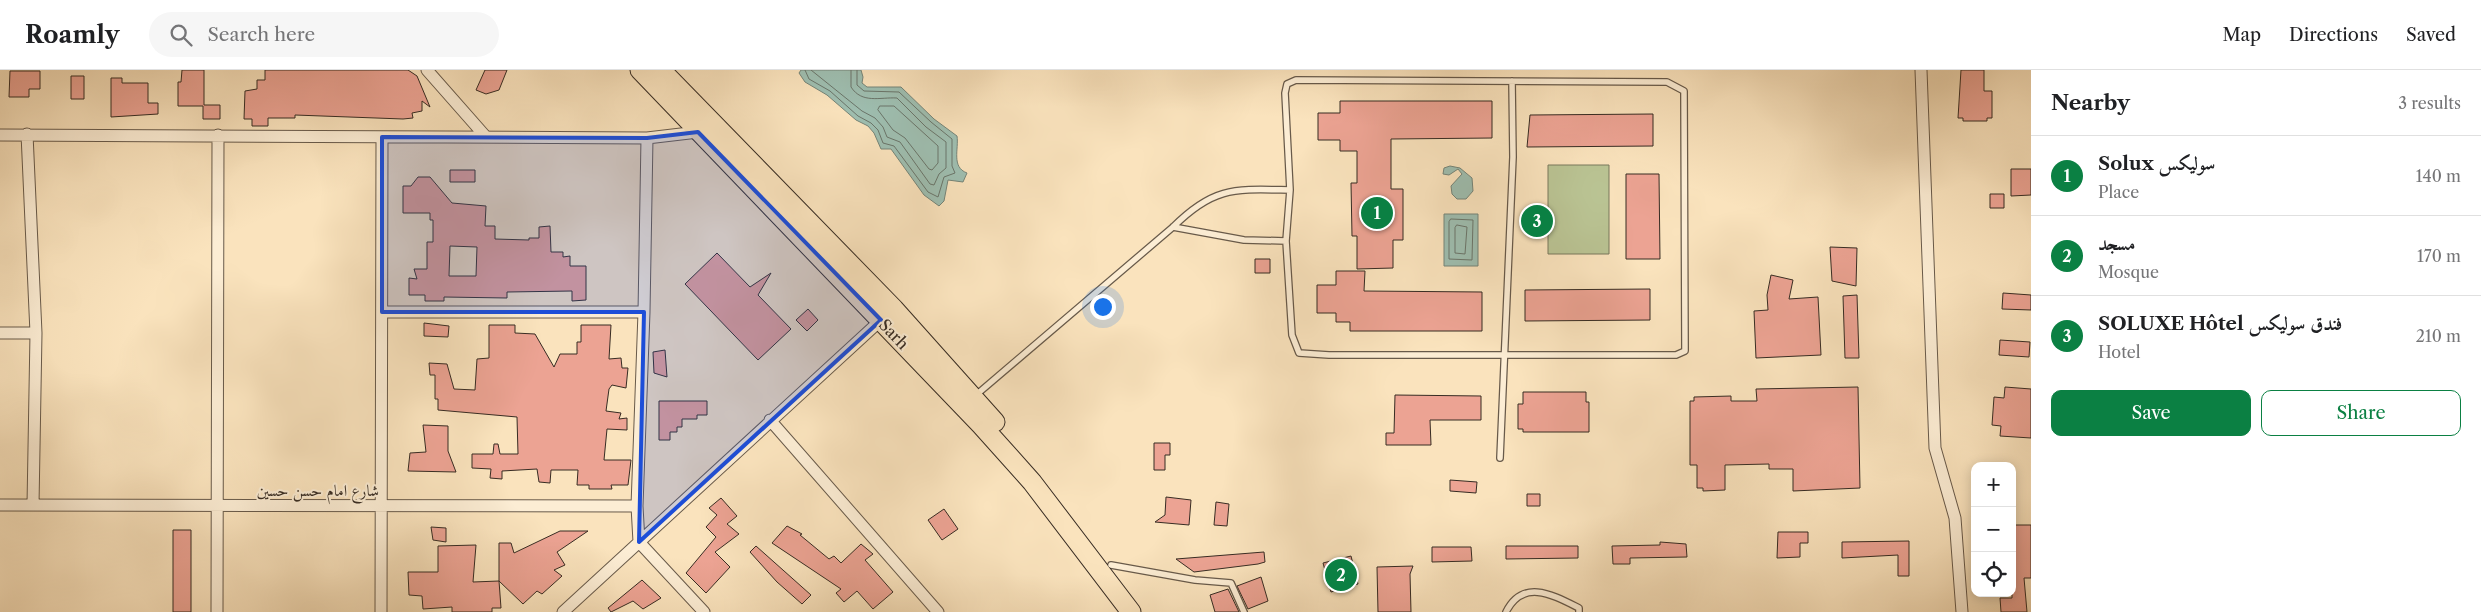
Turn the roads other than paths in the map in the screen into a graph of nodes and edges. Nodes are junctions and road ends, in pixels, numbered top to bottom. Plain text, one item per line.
1 (427, 70) edge
2 (640, 70) edge
3 (660, 70) edge
4 (1921, 70) edge
5 (1512, 81) junction
6 (698, 132) junction
7 (27, 134) junction
8 (0, 135) edge
9 (218, 135) junction
10 (382, 137) junction
11 (486, 138) junction
12 (646, 138) junction
13 (1290, 190) junction
14 (1173, 227) junction
15 (1286, 241) junction
16 (382, 312) junction
17 (644, 312) junction
18 (881, 320) junction
19 (36, 332) junction
20 (0, 333) edge
21 (1504, 355) junction
22 (973, 397) junction
23 (770, 420) junction
24 (1500, 458) dead end
25 (0, 504) edge
26 (33, 504) junction
27 (216, 506) junction
28 (637, 506) junction
29 (381, 507) junction
30 (639, 542) junction
31 (1111, 565) junction
32 (217, 612) edge
33 (381, 612) edge
34 (563, 612) edge
35 (704, 612) edge
36 (938, 612) edge
37 (1131, 612) edge
38 (1143, 612) edge
39 (1244, 612) edge
40 (1506, 612) edge
41 (1579, 612) edge
42 (1962, 612) edge

1 - 11 street
2 - 6 highway, Sarh
3 - 22 highway, Sarh
4 - 42 street
5 - 13 lane
5 - 21 lane
5 - 21 lane
6 - 12 street
6 - 18 highway, Sarh
7 - 8 street
7 - 9 street
7 - 19 street
9 - 10 street
9 - 27 street
10 - 11 street
10 - 16 street
11 - 12 street
12 - 17 street
13 - 14 lane
13 - 15 lane
14 - 15 lane
14 - 22 lane
15 - 21 lane
16 - 17 street
16 - 29 street
17 - 28 street
18 - 23 street
18 - 37 highway, Sarh
19 - 20 street
19 - 26 street
21 - 24 lane
22 - 31 highway, Sarh
23 - 30 street
23 - 36 street
25 - 26 street, شارع امام حسن حسين
26 - 27 street, شارع امام حسن حسين
27 - 29 street, شارع امام حسن حسين
27 - 32 street
28 - 29 street, شارع امام حسن حسين
28 - 30 street
29 - 33 street
30 - 34 street
30 - 35 street
31 - 38 highway, Sarh
31 - 39 lane
40 - 41 lane

